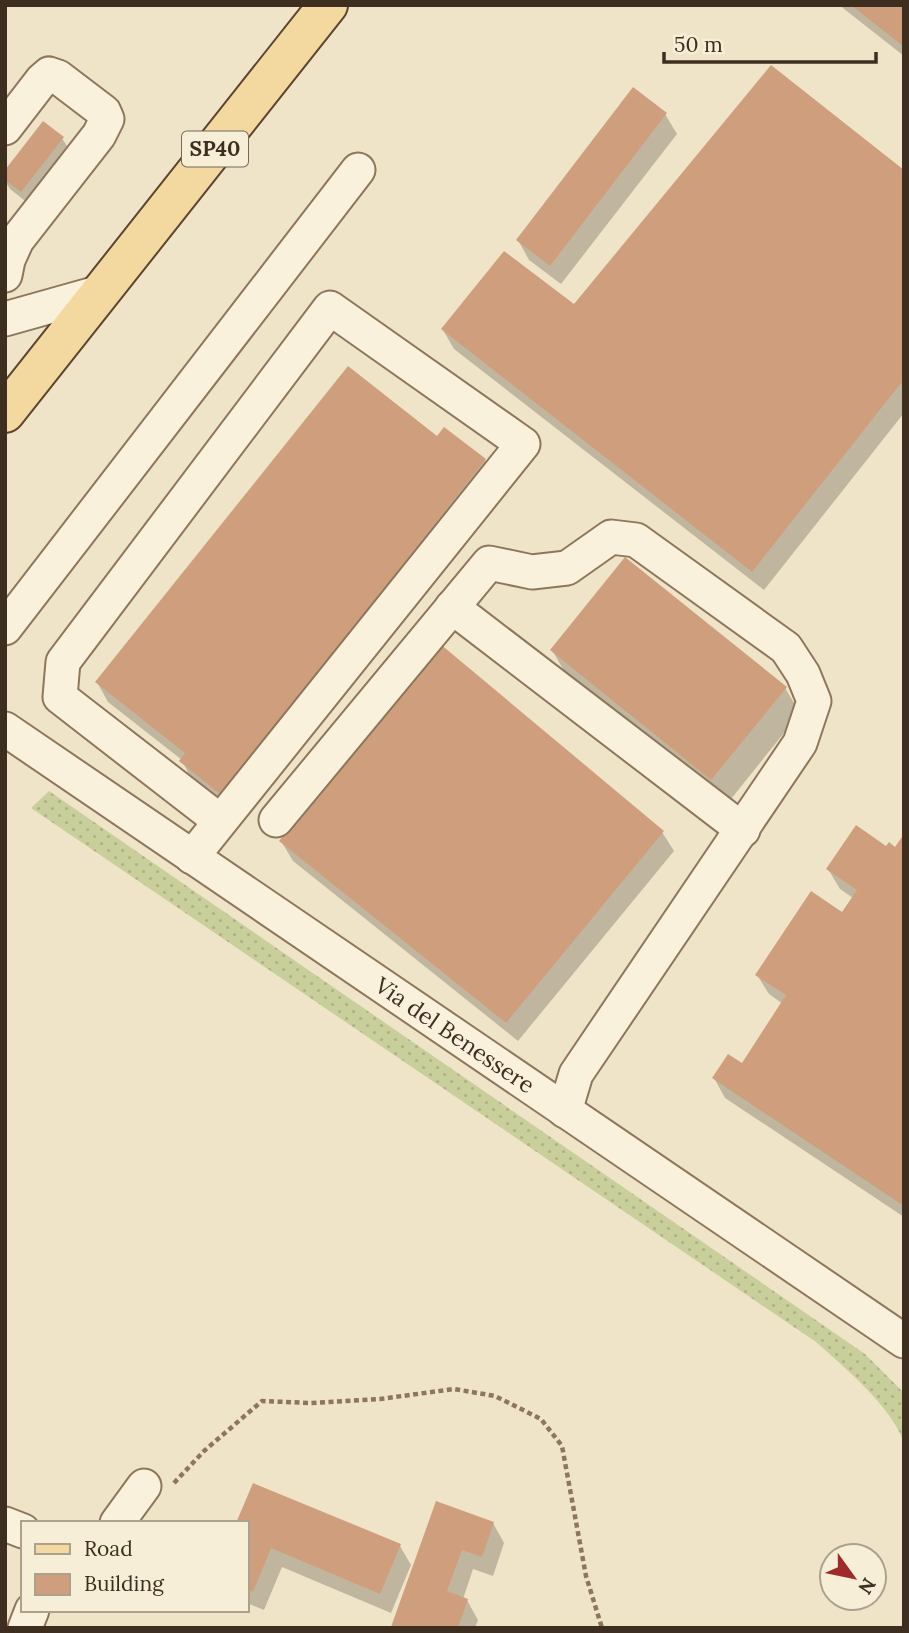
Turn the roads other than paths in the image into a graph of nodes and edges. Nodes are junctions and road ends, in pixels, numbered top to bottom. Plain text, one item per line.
1 (328, 5) edge
2 (5, 128) edge
3 (358, 170) dead end
4 (11, 235) edge
5 (5, 275) edge
6 (5, 287) edge
7 (101, 292) junction
8 (15, 316) edge
9 (5, 413) edge
10 (452, 607) junction
11 (5, 628) edge
12 (5, 730) edge
13 (276, 820) dead end
14 (220, 821) junction
15 (743, 830) junction
16 (192, 857) junction
17 (565, 1111) junction
18 (904, 1341) edge
19 (158, 1486) road end
20 (119, 1521) edge
21 (31, 1612) edge
22 (24, 1628) edge

1 - 7 main road, SP40
2 - 4 street
3 - 11 street
4 - 5 street
6 - 8 street
7 - 8 street
7 - 9 main road, SP40
10 - 13 street
10 - 15 street
10 - 15 street
12 - 16 street, Via del Benessere
14 - 14 street
14 - 16 street
15 - 17 street
16 - 17 street, Via del Benessere
17 - 18 street, Via del Benessere
19 - 20 street
21 - 22 street

